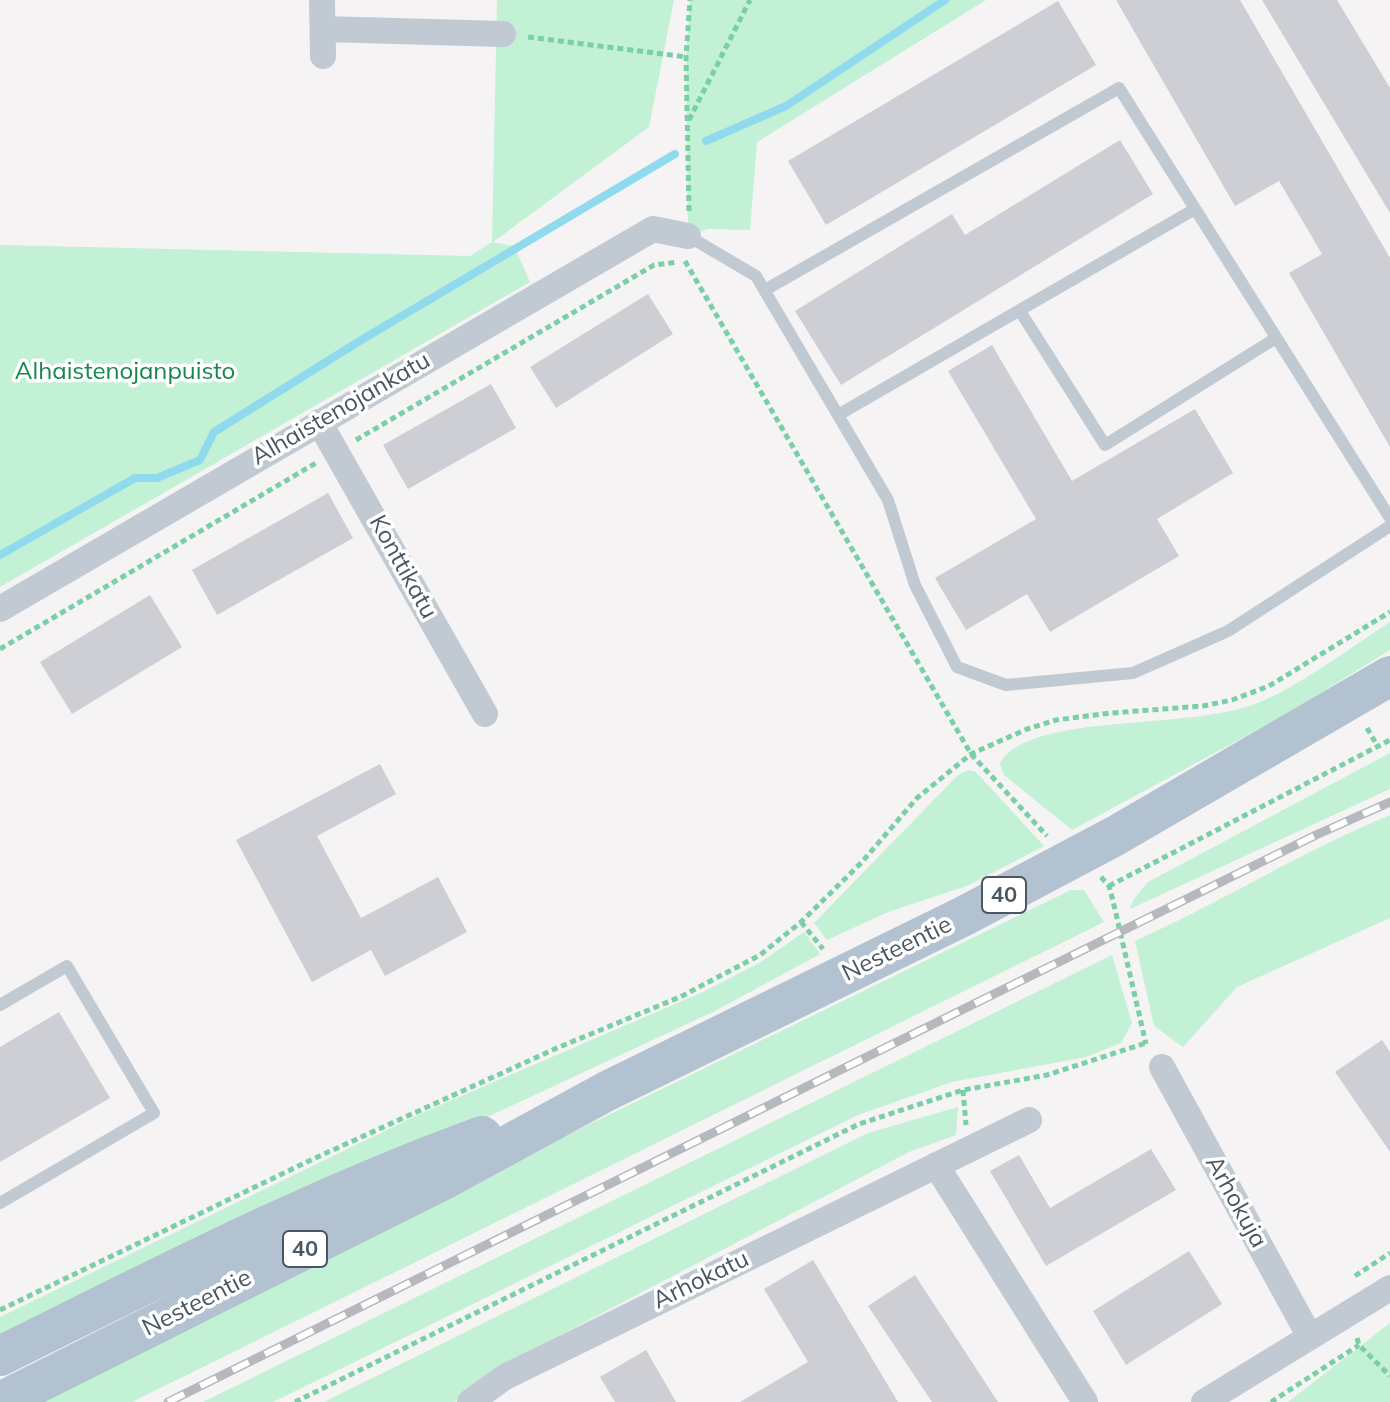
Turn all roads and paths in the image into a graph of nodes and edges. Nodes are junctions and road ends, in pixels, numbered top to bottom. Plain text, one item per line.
1 (322, 0) edge
2 (690, 0) edge
3 (750, 0) edge
4 (324, 29) junction
5 (503, 34) joint
6 (323, 56) dead end
7 (686, 57) junction
8 (688, 124) junction
9 (1195, 209) junction
10 (688, 236) junction
11 (765, 290) junction
12 (1020, 311) junction
13 (1276, 338) junction
14 (838, 415) junction
15 (319, 422) junction
16 (1390, 518) edge
17 (1390, 526) edge
18 (0, 609) edge
19 (1390, 612) edge
20 (1390, 676) edge
21 (485, 714) dead end
22 (1367, 727) dead end
23 (1390, 740) edge
24 (1378, 747) junction
25 (971, 754) junction
26 (1049, 838) dead end
27 (801, 922) junction
28 (824, 950) dead end
29 (0, 1005) edge
30 (1162, 1067) dead end
31 (607, 1091) junction
32 (1029, 1120) dead end
33 (936, 1165) junction
34 (0, 1203) edge
35 (1390, 1288) edge
36 (0, 1310) edge
37 (1348, 1314) junction
38 (1310, 1337) junction
39 (1359, 1345) junction
40 (0, 1356) edge
41 (1390, 1376) edge
42 (0, 1402) edge
43 (295, 1402) edge
44 (470, 1402) edge
45 (1085, 1402) edge
46 (1204, 1402) edge
47 (1271, 1402) edge

1 - 4 street
2 - 7 path
3 - 8 path
4 - 5 street
4 - 6 street
5 - 7 path
7 - 8 path
8 - 10 path
9 - 11 lane
9 - 12 lane
9 - 13 lane
10 - 11 lane
10 - 15 street, Alhaistenojankatu
10 - 25 path
11 - 14 lane
12 - 13 lane
12 - 14 lane
13 - 16 lane
14 - 17 lane
15 - 18 street, Alhaistenojankatu
15 - 21 street, Konttikatu
19 - 25 path
20 - 31 main road, Nesteentie / 40
22 - 24 path
23 - 24 path
24 - 43 path
25 - 26 path
25 - 27 path
27 - 28 path
27 - 36 path
29 - 34 lane
30 - 38 street, Arhokuja
31 - 40 main road, Nesteentie / 40
31 - 42 main road, Nesteentie / 40
32 - 33 street, Arhokatu
33 - 44 street, Arhokatu
33 - 45 street
35 - 37 street
37 - 38 street
37 - 39 path
38 - 46 street
39 - 41 path
39 - 47 path

